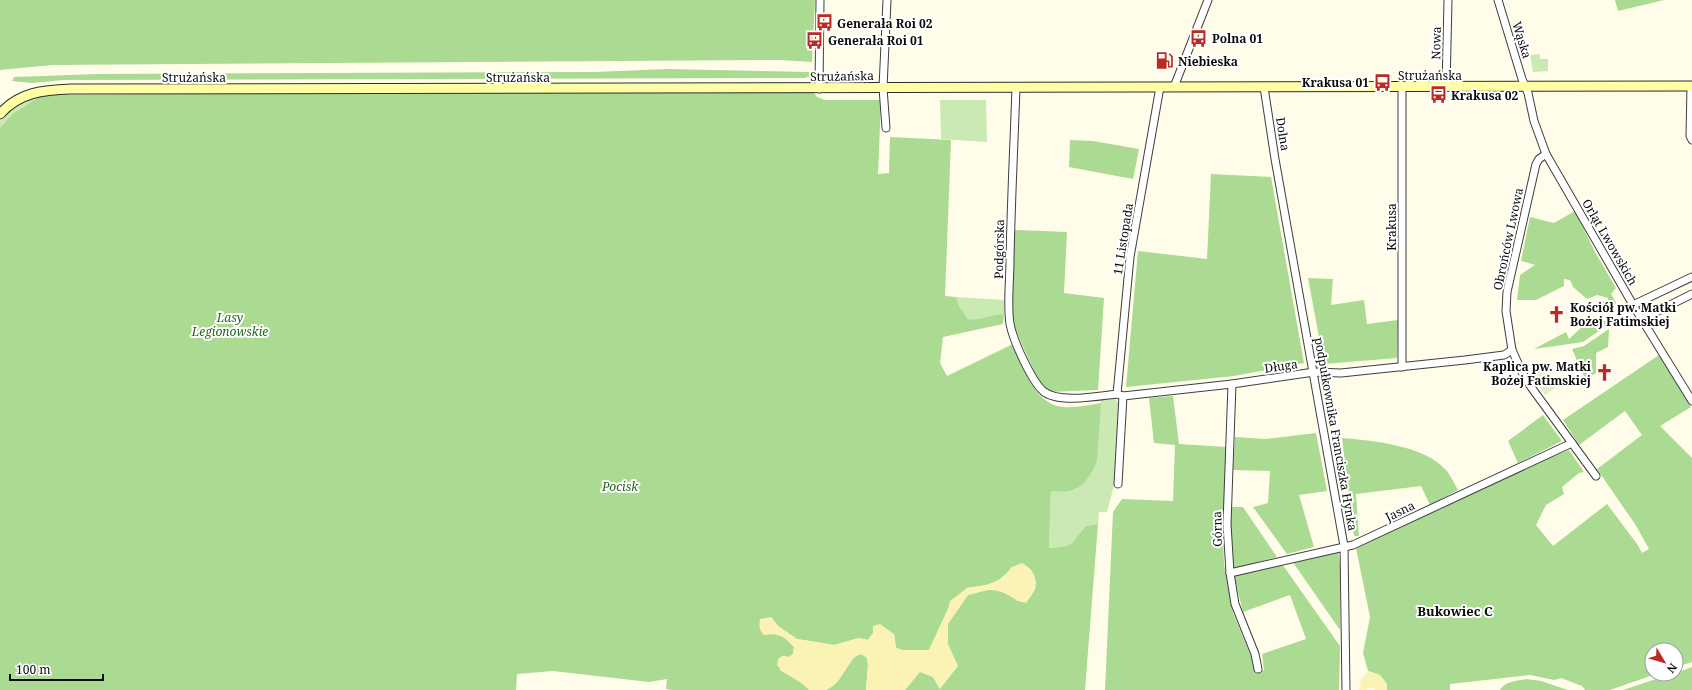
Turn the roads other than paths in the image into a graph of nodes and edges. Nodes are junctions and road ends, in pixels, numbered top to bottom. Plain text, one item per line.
1 (820, 0) edge
2 (887, 0) edge
3 (1208, 0) edge
4 (1448, 0) edge
5 (1498, 0) edge
6 (1691, 86) edge
7 (1160, 87) junction
8 (1174, 87) junction
9 (1264, 87) junction
10 (1402, 87) junction
11 (1446, 87) junction
12 (1525, 87) junction
13 (883, 88) junction
14 (1016, 88) junction
15 (818, 89) junction
16 (0, 114) edge
17 (886, 128) dead end
18 (1692, 140) edge
19 (1546, 154) junction
20 (1280, 185) joint
21 (1692, 277) edge
22 (1692, 294) edge
23 (1633, 305) junction
24 (1642, 319) junction
25 (1512, 350) junction
26 (1402, 367) junction
27 (1314, 372) junction
28 (1232, 384) junction
29 (1120, 395) junction
30 (1053, 396) joint
31 (1692, 401) edge
32 (1572, 443) junction
33 (1596, 476) dead end
34 (1118, 484) dead end
35 (1344, 546) junction
36 (1230, 572) junction
37 (1258, 669) dead end
38 (1346, 690) edge

1 - 15 street
2 - 13 street
3 - 8 street
4 - 11 street, Nowa
5 - 12 street, Wąska
6 - 12 main road, Strużańska
6 - 18 street
7 - 8 main road, Strużańska
7 - 14 main road, Strużańska
7 - 29 street, 11 Listopada
8 - 9 main road, Strużańska
9 - 10 main road, Strużańska
9 - 20 street, Dolna
10 - 11 main road, Strużańska
10 - 26 street, Krakusa
11 - 12 main road, Strużańska
12 - 19 street, Orląt Lwowskich
13 - 14 main road, Strużańska
13 - 15 main road, Strużańska
13 - 17 street
14 - 30 street, Podgórska
15 - 16 main road, Strużańska
19 - 23 street, Orląt Lwowskich
19 - 25 street, Obrońców Lwowa
20 - 27 street, podpułkownika Franciszka Hynka
21 - 23 street
22 - 24 street
23 - 24 street, Orląt Lwowskich
24 - 31 street, Orląt Lwowskich
25 - 26 street, Długa
25 - 32 street, Obrońców Lwowa
26 - 27 street, Długa
27 - 28 street, Długa
27 - 35 street, podpułkownika Franciszka Hynka
28 - 29 street, Długa
28 - 36 street, Górna
29 - 30 street, Długa
29 - 34 street, 11 Listopada
32 - 33 street, Obrońców Lwowa
32 - 35 street, Jasna
35 - 36 street, Jasna
35 - 38 street, podpułkownika Franciszka Hynka
36 - 37 street, Górna

